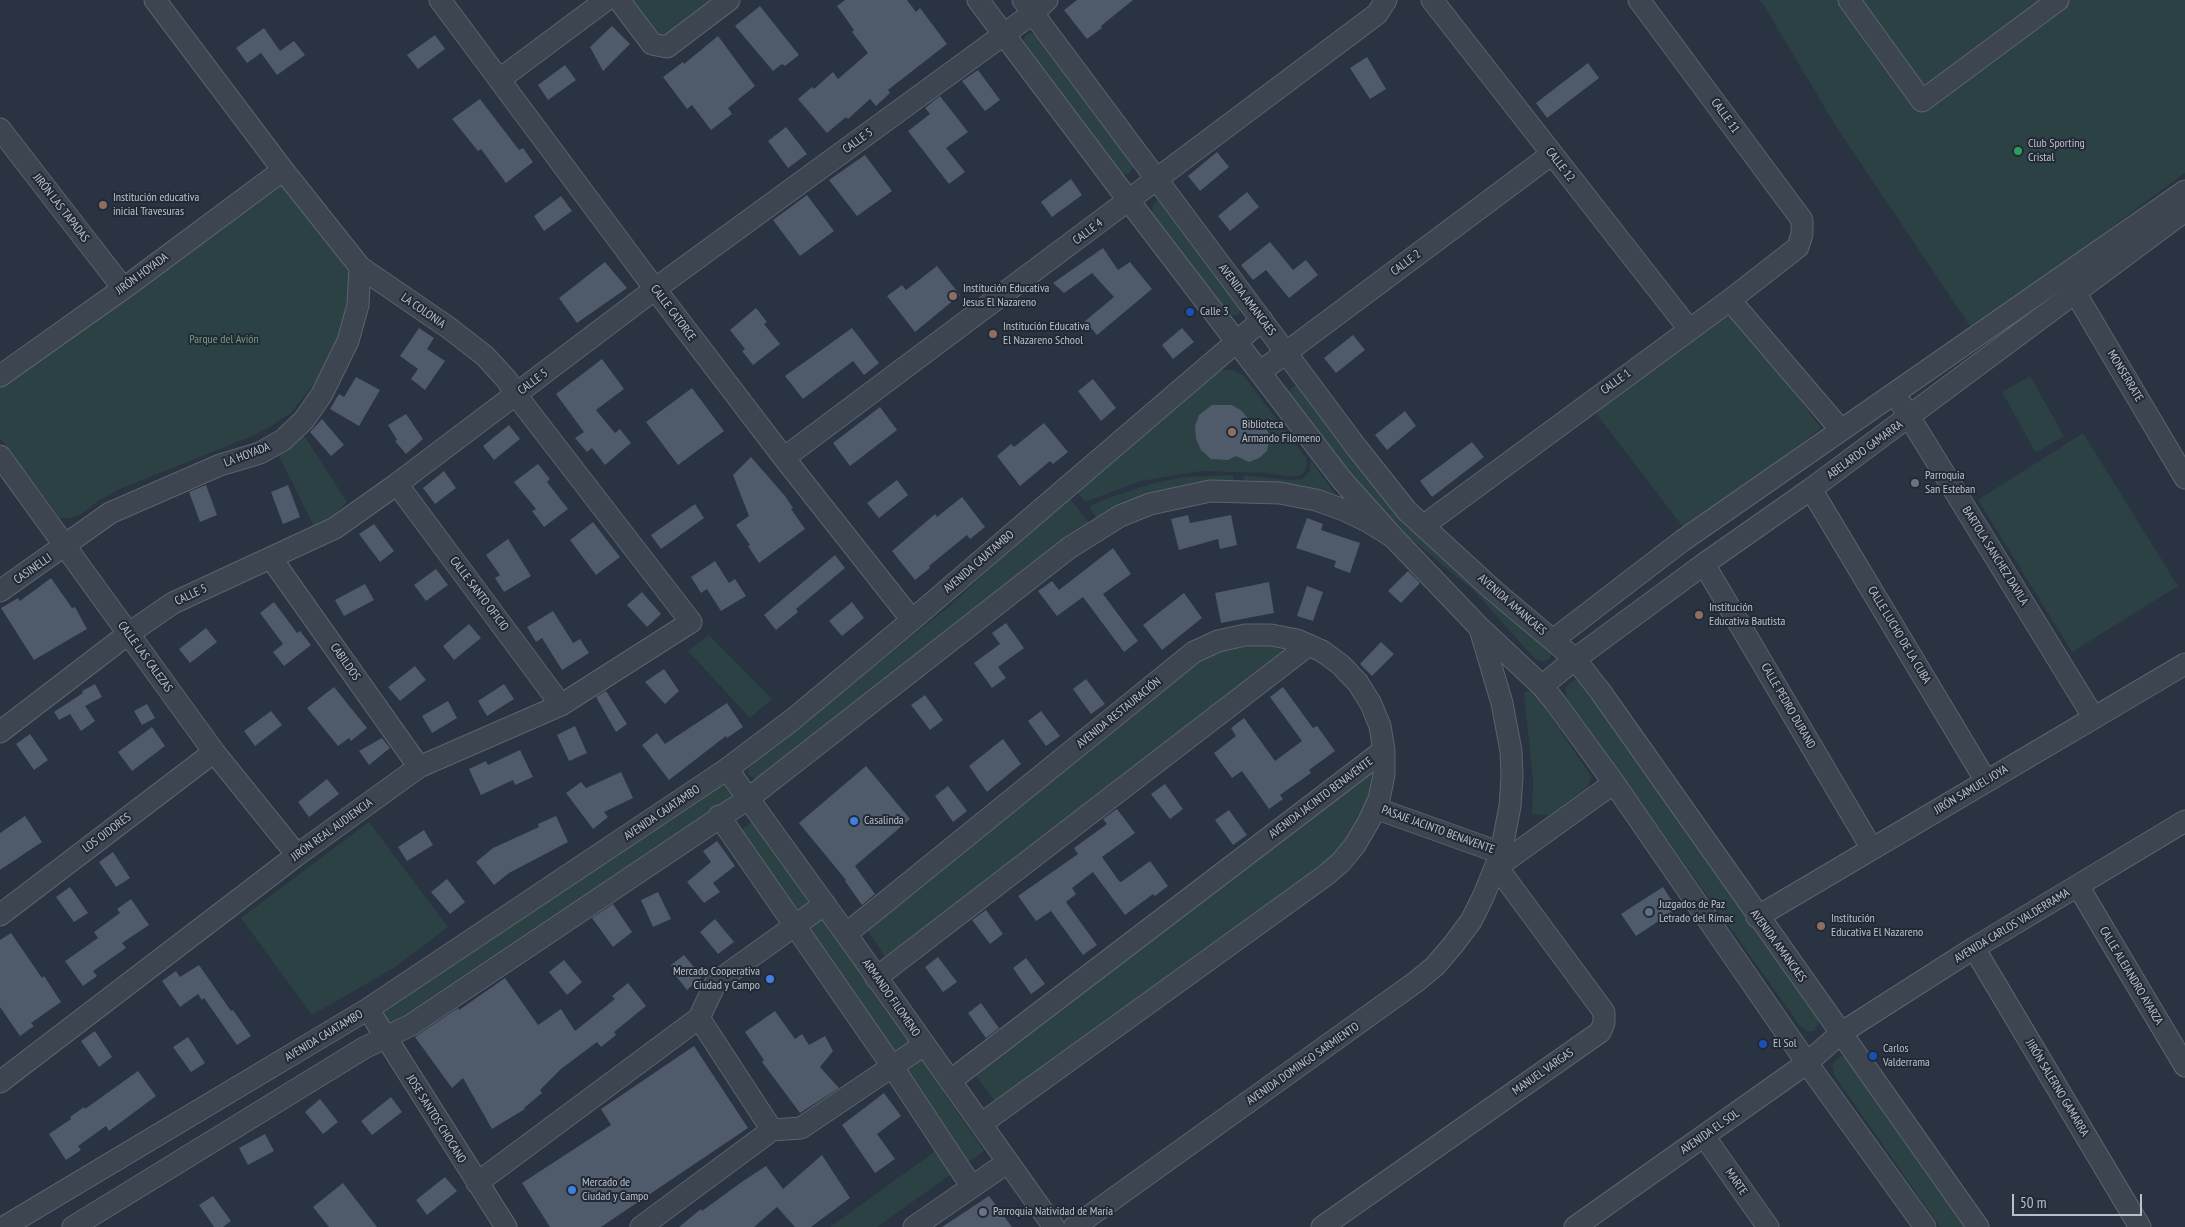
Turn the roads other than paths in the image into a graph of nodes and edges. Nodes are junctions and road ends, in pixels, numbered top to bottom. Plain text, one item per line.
1 (155, 0) edge
2 (440, 0) edge
3 (606, 0) edge
4 (619, 0) edge
5 (729, 0) edge
6 (978, 0) edge
7 (1386, 0) edge
8 (1432, 0) edge
9 (1639, 0) edge
10 (1849, 0) edge
11 (2058, 0) edge
12 (1034, 4) edge
13 (1004, 34) junction
14 (500, 79) junction
15 (0, 129) edge
16 (1552, 154) junction
17 (283, 170) junction
18 (1157, 180) junction
19 (1129, 201) junction
20 (2183, 206) edge
21 (1802, 234) joint
22 (360, 267) junction
23 (2065, 275) junction
24 (123, 288) junction
25 (655, 289) junction
26 (2076, 294) junction
27 (1730, 300) junction
28 (1262, 320) junction
29 (1689, 329) junction
30 (1235, 342) junction
31 (1287, 353) junction
32 (1260, 372) junction
33 (0, 376) edge
34 (1895, 393) junction
35 (516, 395) junction
36 (1909, 417) junction
37 (1841, 430) junction
38 (0, 456) edge
39 (784, 458) junction
40 (2185, 478) edge
41 (397, 484) junction
42 (1811, 489) junction
43 (1423, 526) junction
44 (1393, 537) junction
45 (65, 546) junction
46 (271, 558) junction
47 (1704, 564) junction
48 (0, 591) edge
49 (912, 620) junction
50 (691, 622) joint
51 (1479, 627) junction
52 (128, 634) junction
53 (1553, 640) junction
54 (1309, 645) junction
55 (1575, 659) junction
56 (2185, 664) edge
57 (1542, 686) junction
58 (560, 705) junction
59 (2094, 718) junction
60 (0, 732) edge
61 (1384, 750) junction
62 (214, 752) junction
63 (419, 767) junction
64 (727, 769) junction
65 (1986, 781) junction
66 (1614, 783) junction
67 (749, 798) junction
68 (1375, 808) junction
69 (719, 816) junction
70 (2185, 822) edge
71 (1872, 849) junction
72 (296, 855) junction
73 (1499, 860) junction
74 (2078, 886) junction
75 (824, 904) junction
76 (0, 915) edge
77 (1757, 917) junction
78 (794, 927) junction
79 (846, 934) junction
80 (1974, 948) junction
81 (876, 978) junction
82 (368, 1009) junction
83 (699, 1018) junction
84 (1841, 1033) junction
85 (386, 1039) junction
86 (924, 1045) junction
87 (1807, 1063) junction
88 (892, 1066) junction
89 (2185, 1066) edge
90 (0, 1082) edge
91 (950, 1082) junction
92 (981, 1124) junction
93 (772, 1130) junction
94 (165, 1131) junction
95 (1704, 1136) junction
96 (182, 1158) junction
97 (1008, 1162) junction
98 (477, 1183) junction
99 (972, 1187) junction
100 (1603, 1219) edge
101 (4, 1227) edge
102 (73, 1227) edge
103 (506, 1227) edge
104 (641, 1227) edge
105 (914, 1227) edge
106 (1054, 1227) edge
107 (1074, 1227) edge
108 (1322, 1227) edge
109 (1575, 1227) edge
110 (1768, 1227) edge
111 (1925, 1227) edge
112 (1978, 1227) edge
113 (2140, 1227) edge

1 - 17 street, LA COLONIA
2 - 14 street, CALLE CATORCE
3 - 14 street
4 - 5 street
6 - 13 street
7 - 18 street, CALLE 4
8 - 16 street, CALLE 12
9 - 21 street, CALLE 11
10 - 11 street
12 - 13 street, CALLE 5
12 - 18 street, AVENIDA AMANCAES
13 - 19 street
13 - 25 street, CALLE 5
14 - 25 street, CALLE CATORCE
15 - 24 street, JIRÓN LAS TAPADAS
16 - 29 street, CALLE 12
16 - 31 street, CALLE 2
17 - 22 street, LA COLONIA
17 - 24 street, JIRÓN HOYADA
18 - 19 street, CALLE 4
18 - 28 street, AVENIDA AMANCAES
19 - 30 street
19 - 39 street, CALLE 4
20 - 23 street, ABELARDO GAMARRA
20 - 26 street, ABELARDO GAMARRA
21 - 27 street, CALLE 1
22 - 35 street, LA COLONIA
22 - 45 street, LA HOYADA
23 - 26 street, MONSERRATE
23 - 34 street, ABELARDO GAMARRA
24 - 33 street, JIRÓN HOYADA
25 - 35 street, CALLE 5
25 - 39 street, CALLE CATORCE
26 - 36 street, ABELARDO GAMARRA
26 - 40 street, MONSERRATE
27 - 29 street, CALLE 1
27 - 37 street
28 - 30 street, AVENIDA CAJATAMBO
28 - 31 street, AVENIDA AMANCAES
29 - 43 street, CALLE 1
30 - 32 street
30 - 49 street, AVENIDA CAJATAMBO
31 - 32 street, CALLE 2
31 - 43 street, AVENIDA AMANCAES
32 - 44 street
34 - 36 street, BARTOLA SANCHEZ DAVILA
34 - 37 street, ABELARDO GAMARRA
35 - 41 street, CALLE 5
35 - 50 street, LA COLONIA
36 - 42 street, ABELARDO GAMARRA
36 - 59 street, BARTOLA SANCHEZ DAVILA
37 - 53 street, ABELARDO GAMARRA
38 - 45 street, CALLE LAS CALEZAS
39 - 49 street, CALLE CATORCE
41 - 46 street, CALLE 5
41 - 58 street, CALLE SANTO OFICIO
42 - 47 street, ABELARDO GAMARRA
42 - 65 street, CALLE LUCHO DE LA CUBA
43 - 53 street, AVENIDA AMANCAES
44 - 51 street
44 - 67 street
45 - 48 street, CASINELLI
45 - 52 street, CALLE LAS CALEZAS
46 - 52 street, CALLE 5
46 - 63 street, CABILDOS
47 - 55 street, ABELARDO GAMARRA
47 - 71 street, CALLE PEDRO DURAND
49 - 64 street, AVENIDA CAJATAMBO
50 - 58 street, JIRÓN REAL AUDIENCIA
51 - 57 street
51 - 73 street, AVENIDA DOMINGO SARMIENTO
52 - 60 street, CALLE 5
52 - 62 street, CALLE LAS CALEZAS
53 - 55 street, AVENIDA AMANCAES
54 - 61 street, AVENIDA RESTAURACIÓN
54 - 79 street, AVENIDA RESTAURACIÓN
54 - 81 street
55 - 57 street, ABELARDO GAMARRA
55 - 77 street, AVENIDA AMANCAES
56 - 59 street, JIRÓN SAMUEL JOYA
57 - 66 street
58 - 63 street, JIRÓN REAL AUDIENCIA
59 - 65 street, JIRÓN SAMUEL JOYA
61 - 68 street, AVENIDA JACINTO BENAVENTE
61 - 91 street, AVENIDA JACINTO BENAVENTE
62 - 72 street, CALLE LAS CALEZAS
62 - 76 street, LOS OIDORES
63 - 72 street, JIRÓN REAL AUDIENCIA
64 - 67 street, ARMANDO FILOMENO
64 - 82 street, AVENIDA CAJATAMBO
65 - 71 street, JIRÓN SAMUEL JOYA
66 - 73 street, AVENIDA DOMINGO SARMIENTO
66 - 87 street
67 - 69 street
67 - 75 street, ARMANDO FILOMENO
68 - 73 street, PASAJE JACINTO BENAVENTE
68 - 92 street, AVENIDA JACINTO BENAVENTE
69 - 78 street
69 - 85 street
70 - 74 street, AVENIDA CARLOS VALDERRAMA
71 - 77 street, JIRÓN SAMUEL JOYA
72 - 90 street, JIRÓN REAL AUDIENCIA
73 - 107 street, AVENIDA DOMINGO SARMIENTO
73 - 108 street, MANUEL VARGAS
74 - 80 street, AVENIDA CARLOS VALDERRAMA
74 - 89 street, CALLE ALEJANDRO AYARZA
75 - 78 street
75 - 79 street, ARMANDO FILOMENO
77 - 84 street, AVENIDA AMANCAES
78 - 83 street
78 - 88 street
79 - 81 street, ARMANDO FILOMENO
80 - 84 street, AVENIDA CARLOS VALDERRAMA
80 - 113 street, JIRÓN SALERNO GAMARRA
81 - 86 street, ARMANDO FILOMENO
82 - 85 street, JOSE SANTOS CHOCANO
82 - 94 street, AVENIDA CAJATAMBO
83 - 93 street
83 - 98 street
84 - 87 street, AVENIDA EL SOL
84 - 112 street, AVENIDA AMANCAES
85 - 96 street
85 - 98 street, JOSE SANTOS CHOCANO
86 - 88 street
86 - 91 street, ARMANDO FILOMENO
87 - 95 street, AVENIDA EL SOL
87 - 111 street
88 - 93 street
88 - 99 street
91 - 92 street, ARMANDO FILOMENO
92 - 97 street, ARMANDO FILOMENO
93 - 104 street
94 - 96 street
94 - 101 street, AVENIDA CAJATAMBO
95 - 100 street, AVENIDA EL SOL
95 - 110 street, MARTE
96 - 102 street
97 - 99 street
97 - 106 street, ARMANDO FILOMENO
98 - 103 street, JOSE SANTOS CHOCANO
99 - 105 street
100 - 109 street, AVENIDA EL SOL

